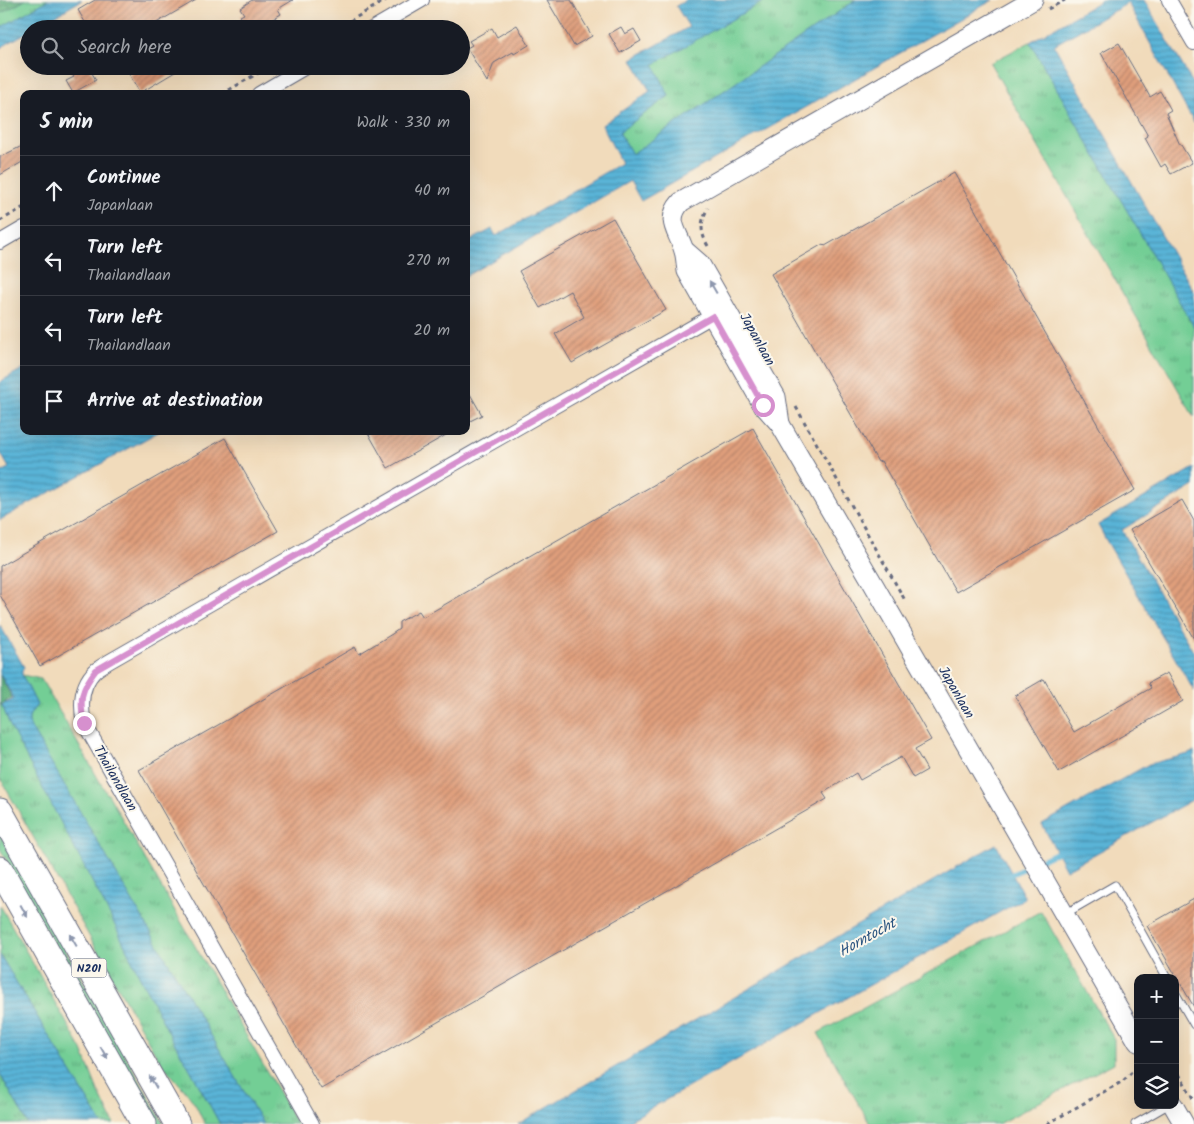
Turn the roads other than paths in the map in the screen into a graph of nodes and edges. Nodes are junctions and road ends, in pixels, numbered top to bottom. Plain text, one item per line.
1 (422, 0) edge
2 (1168, 0) edge
3 (1037, 7) edge
4 (388, 20) edge
5 (1194, 43) edge
6 (292, 75) edge
7 (266, 90) edge
8 (20, 230) edge
9 (0, 242) edge
10 (719, 312) junction
11 (0, 811) edge
12 (0, 869) edge
13 (1063, 914) junction
14 (1165, 974) edge
15 (1179, 999) edge
16 (1194, 1025) edge
17 (1134, 1035) edge
18 (1161, 1109) edge
19 (1175, 1109) edge
20 (144, 1124) edge
21 (177, 1124) edge
22 (312, 1124) edge
23 (1135, 1124) edge
24 (1184, 1124) edge

1 - 4 street
2 - 5 street
3 - 10 street, Japanlaan
6 - 7 street
8 - 9 street
10 - 13 street, Japanlaan
10 - 22 street, Thailandlaan
21 -> 11 highway, N201
12 -> 20 highway, N201
13 - 14 lane
13 - 17 street, Japanlaan
15 - 16 lane
18 - 23 lane
19 - 24 street

